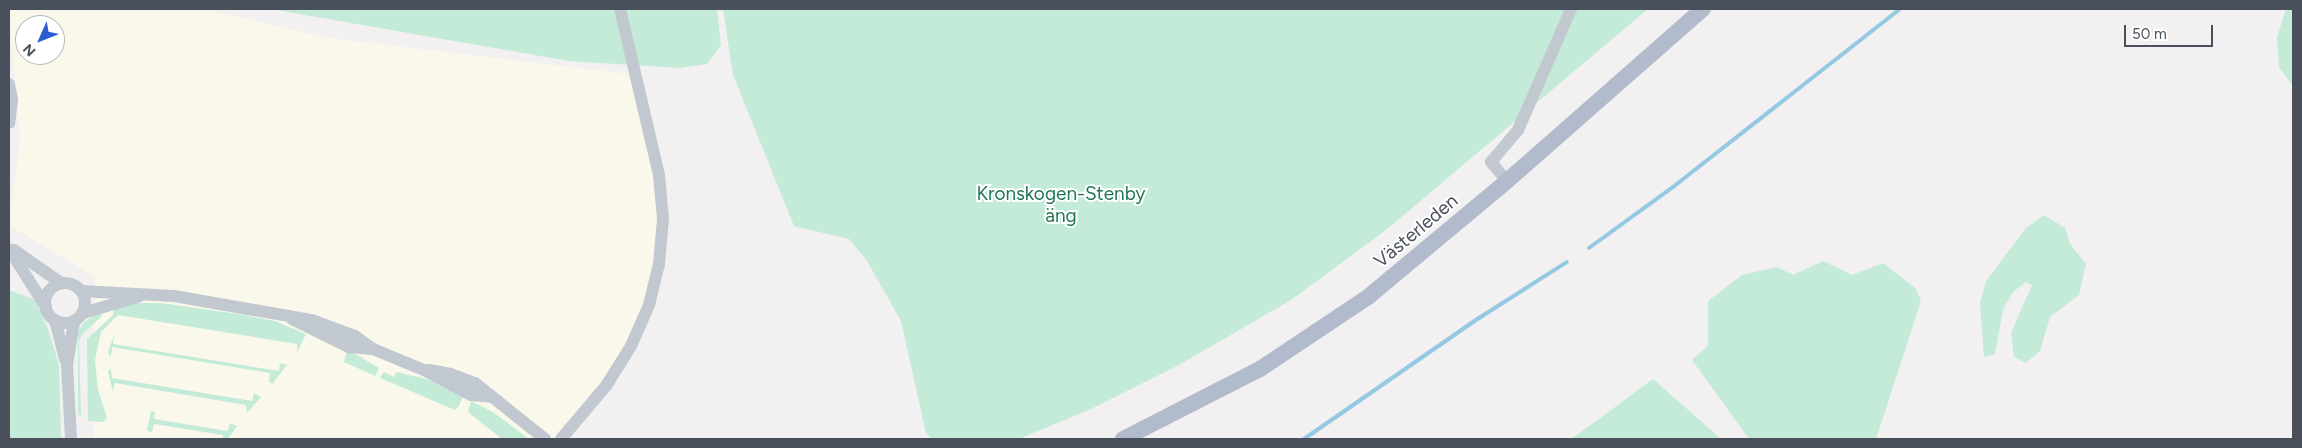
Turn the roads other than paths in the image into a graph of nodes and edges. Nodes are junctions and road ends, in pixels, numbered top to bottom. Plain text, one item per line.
1 (620, 9) edge
2 (1571, 9) edge
3 (1703, 9) edge
4 (9, 84) edge
5 (9, 123) edge
6 (1507, 181) junction
7 (9, 248) edge
8 (61, 283) junction
9 (82, 291) junction
10 (147, 293) junction
11 (46, 307) junction
12 (78, 318) junction
13 (55, 320) junction
14 (67, 365) junction
15 (71, 439) edge
16 (545, 439) edge
17 (562, 439) edge
18 (1123, 439) edge

1 - 17 street
2 - 6 street
3 - 6 main road, Västerleden
4 - 5 street
6 - 18 main road, Västerleden
7 - 8 street
7 - 11 street
8 - 9 street
8 - 11 street
9 - 10 street
9 - 12 street
10 - 12 street
10 - 16 street
11 - 13 street
12 - 13 street
12 - 14 street
13 - 14 street
14 - 15 street

